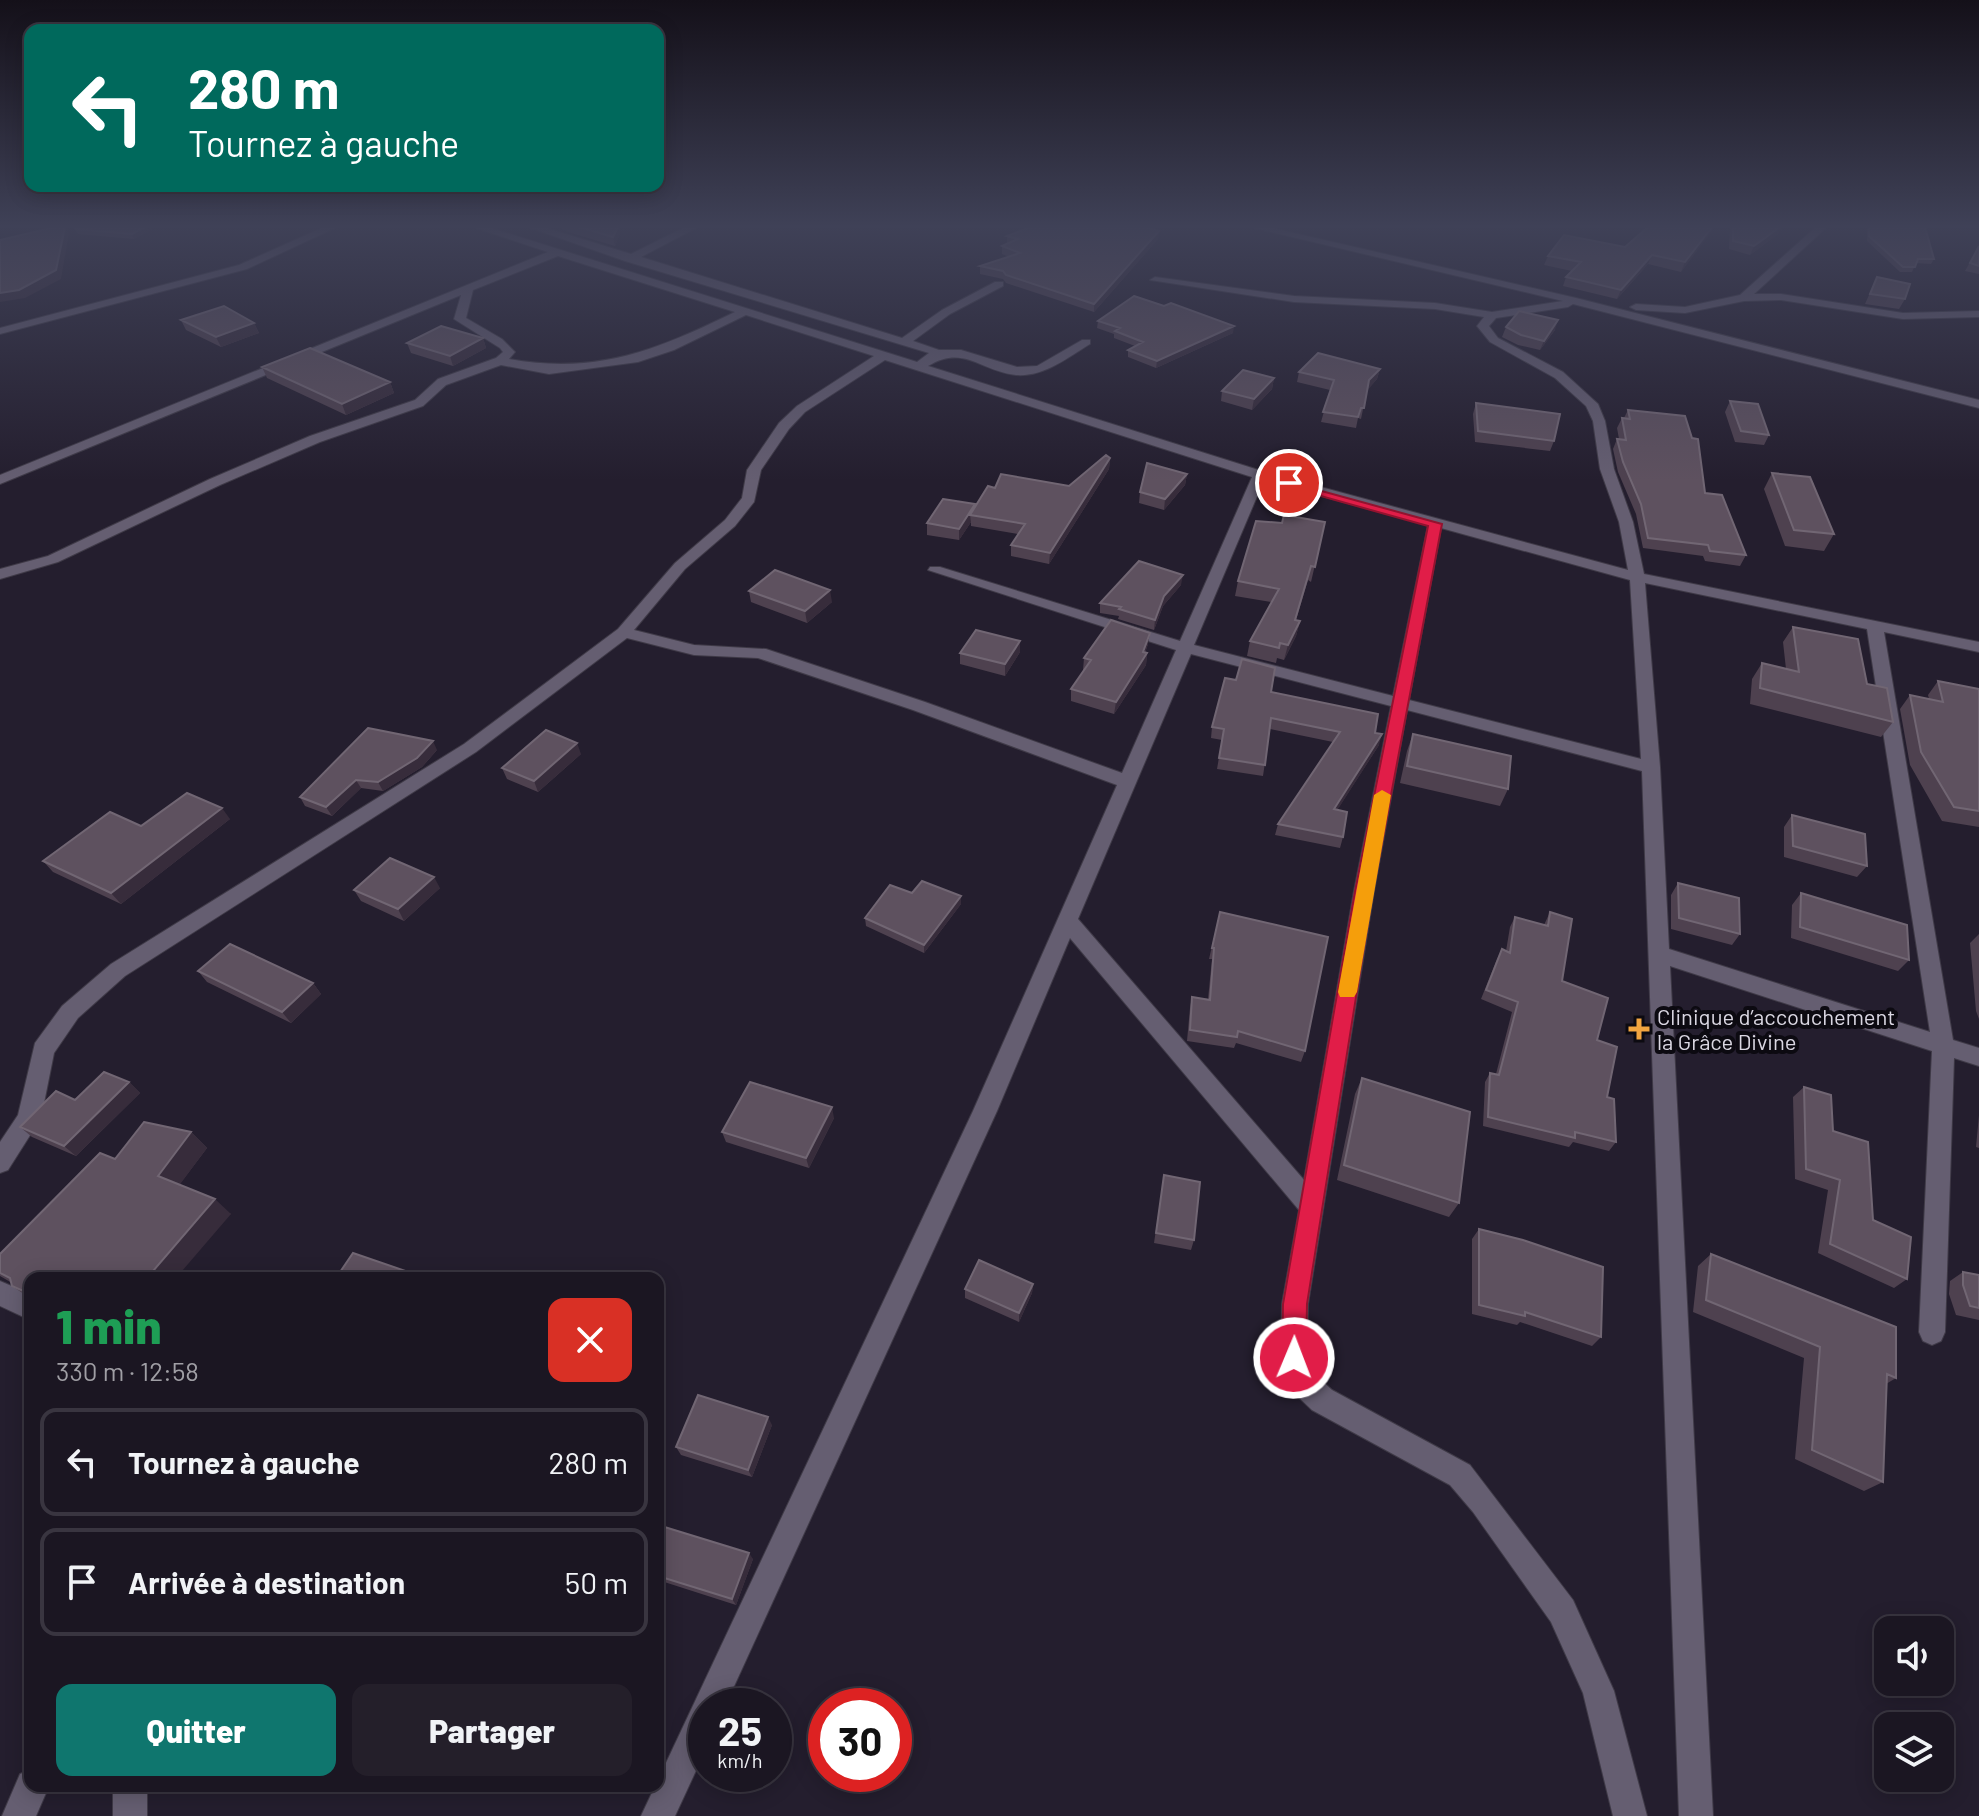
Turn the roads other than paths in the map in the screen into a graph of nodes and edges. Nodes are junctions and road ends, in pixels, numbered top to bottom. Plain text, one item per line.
1 (73, 312) edge
2 (414, 312) edge
3 (462, 312) edge
4 (744, 312) joint
5 (810, 312) edge
6 (946, 312) edge
7 (1471, 312) edge
8 (1517, 312) edge
9 (1618, 312) edge
10 (1876, 312) edge
11 (1979, 314) edge
12 (1492, 315) junction
13 (0, 331) edge
14 (905, 341) junction
15 (1086, 342) dead end
16 (936, 354) junction
17 (883, 356) junction
18 (500, 361) junction
19 (917, 367) junction
20 (1040, 369) junction
21 (1006, 395) junction
22 (1979, 404) edge
23 (1260, 475) junction
24 (0, 480) edge
25 (1435, 524) junction
26 (935, 570) dead end
27 (0, 574) edge
28 (1637, 577) junction
29 (1875, 627) junction
30 (624, 632) junction
31 (1979, 647) edge
32 (1185, 648) junction
33 (1400, 705) junction
34 (1651, 767) junction
35 (1128, 782) junction
36 (1068, 921) junction
37 (1658, 954) junction
38 (1943, 1044) junction
39 (1979, 1057) edge
40 (0, 1162) edge
41 (1312, 1207) junction
42 (0, 1293) edge
43 (24, 1304) edge
44 (1932, 1332) dead end
45 (717, 1688) edge
46 (688, 1752) edge
47 (29, 1792) edge
48 (130, 1792) edge
49 (19, 1816) edge
50 (130, 1816) edge
51 (658, 1816) edge
52 (1630, 1816) edge
53 (1696, 1816) edge

1 - 13 street
2 - 24 street
3 - 18 street
4 - 17 street
4 - 18 street
5 - 14 street
6 - 14 street
7 - 12 street
8 - 12 street
9 - 22 street
10 - 11 street
12 - 28 street
14 - 16 street
15 - 20 street
16 - 19 street
16 - 20 street
17 - 19 street
17 - 30 street
18 - 27 street
19 - 21 street
20 - 21 street
21 - 23 street
23 - 25 street
23 - 32 street
25 - 28 street
25 - 33 street
26 - 32 street
28 - 29 street
28 - 34 street
29 - 31 street
29 - 38 street
30 - 35 street
30 - 40 street
32 - 33 street
32 - 35 street
33 - 34 street
33 - 41 street
34 - 37 street
35 - 36 street
36 - 41 street
36 - 45 street
37 - 38 street
37 - 53 street
38 - 39 street
38 - 44 street
41 - 52 street
42 - 43 street
46 - 51 street
47 - 49 street
48 - 50 street

